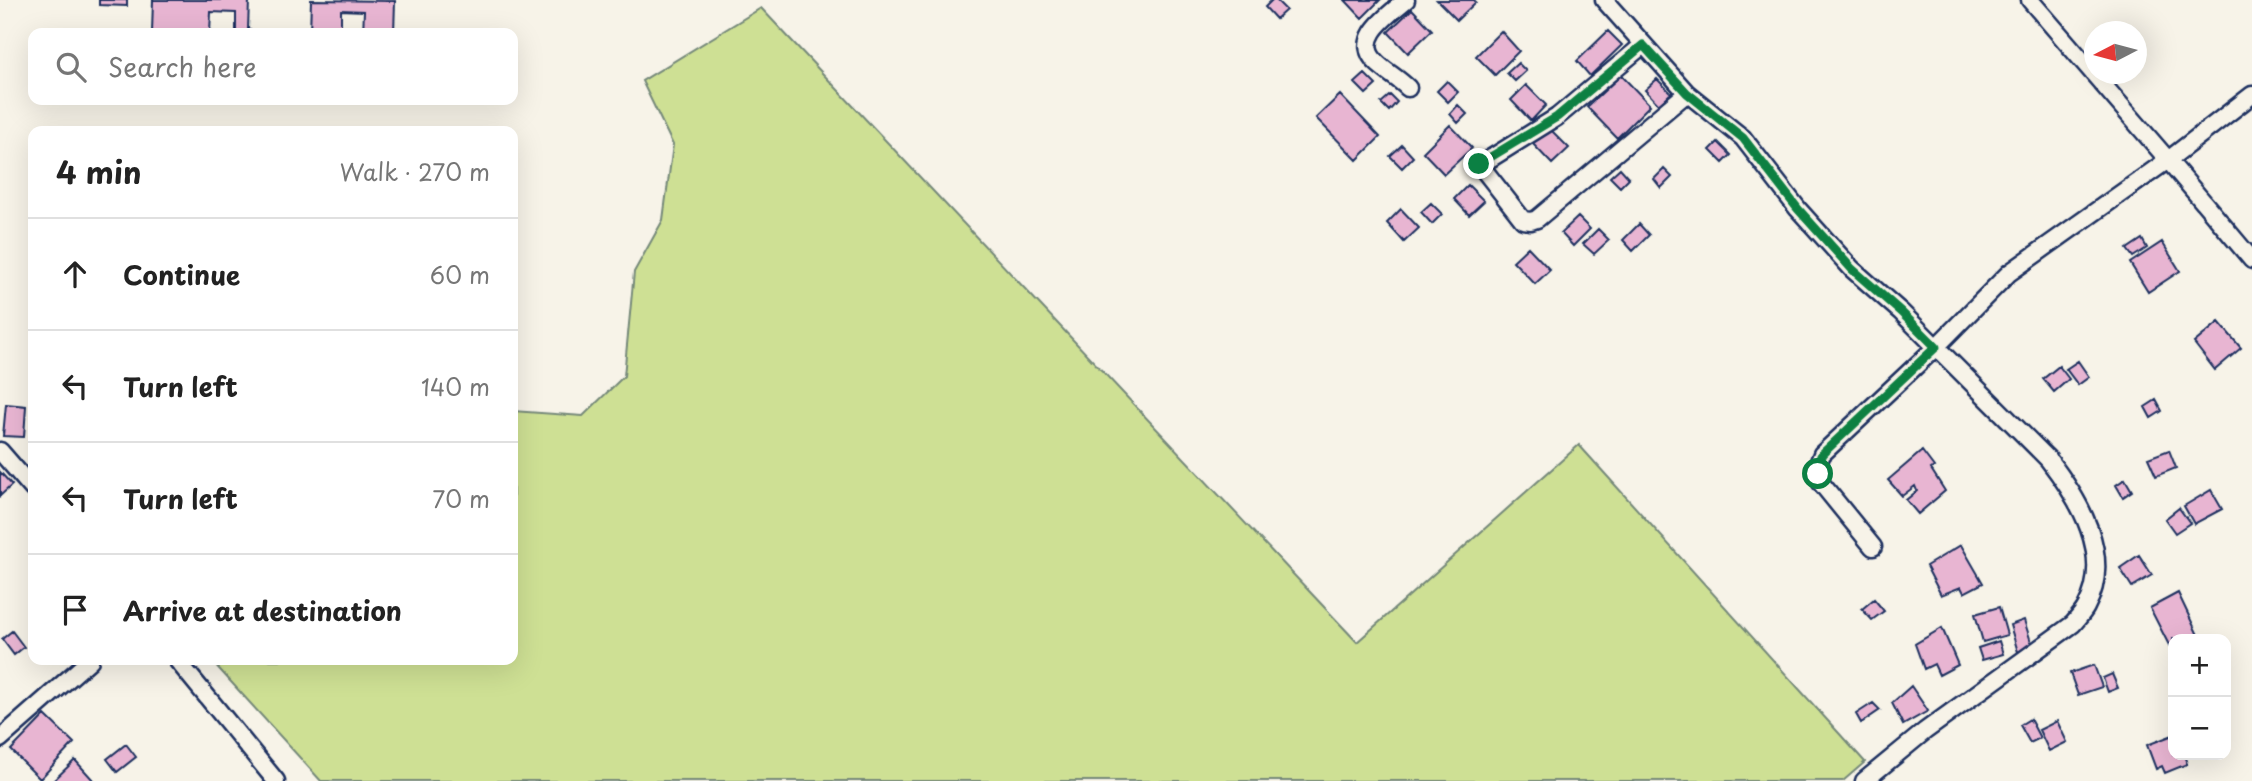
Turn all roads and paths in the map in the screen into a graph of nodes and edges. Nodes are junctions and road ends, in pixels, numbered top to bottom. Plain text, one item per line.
1 (1406, 0) edge
2 (1604, 0) edge
3 (2030, 0) edge
4 (1643, 45) junction
5 (1408, 88) dead end
6 (1687, 93) junction
7 (2252, 95) edge
8 (2168, 160) junction
9 (2252, 260) edge
10 (1936, 347) junction
11 (0, 451) edge
12 (28, 483) edge
13 (1872, 547) dead end
14 (84, 665) edge
15 (181, 665) edge
16 (0, 739) edge
17 (276, 781) edge
18 (1864, 781) edge

1 - 5 street
2 - 4 street
3 - 8 street
4 - 6 street
4 - 6 street
6 - 10 street
7 - 8 street
8 - 9 street
8 - 10 street
10 - 13 street
10 - 18 street
11 - 12 street
14 - 16 street
15 - 17 street

